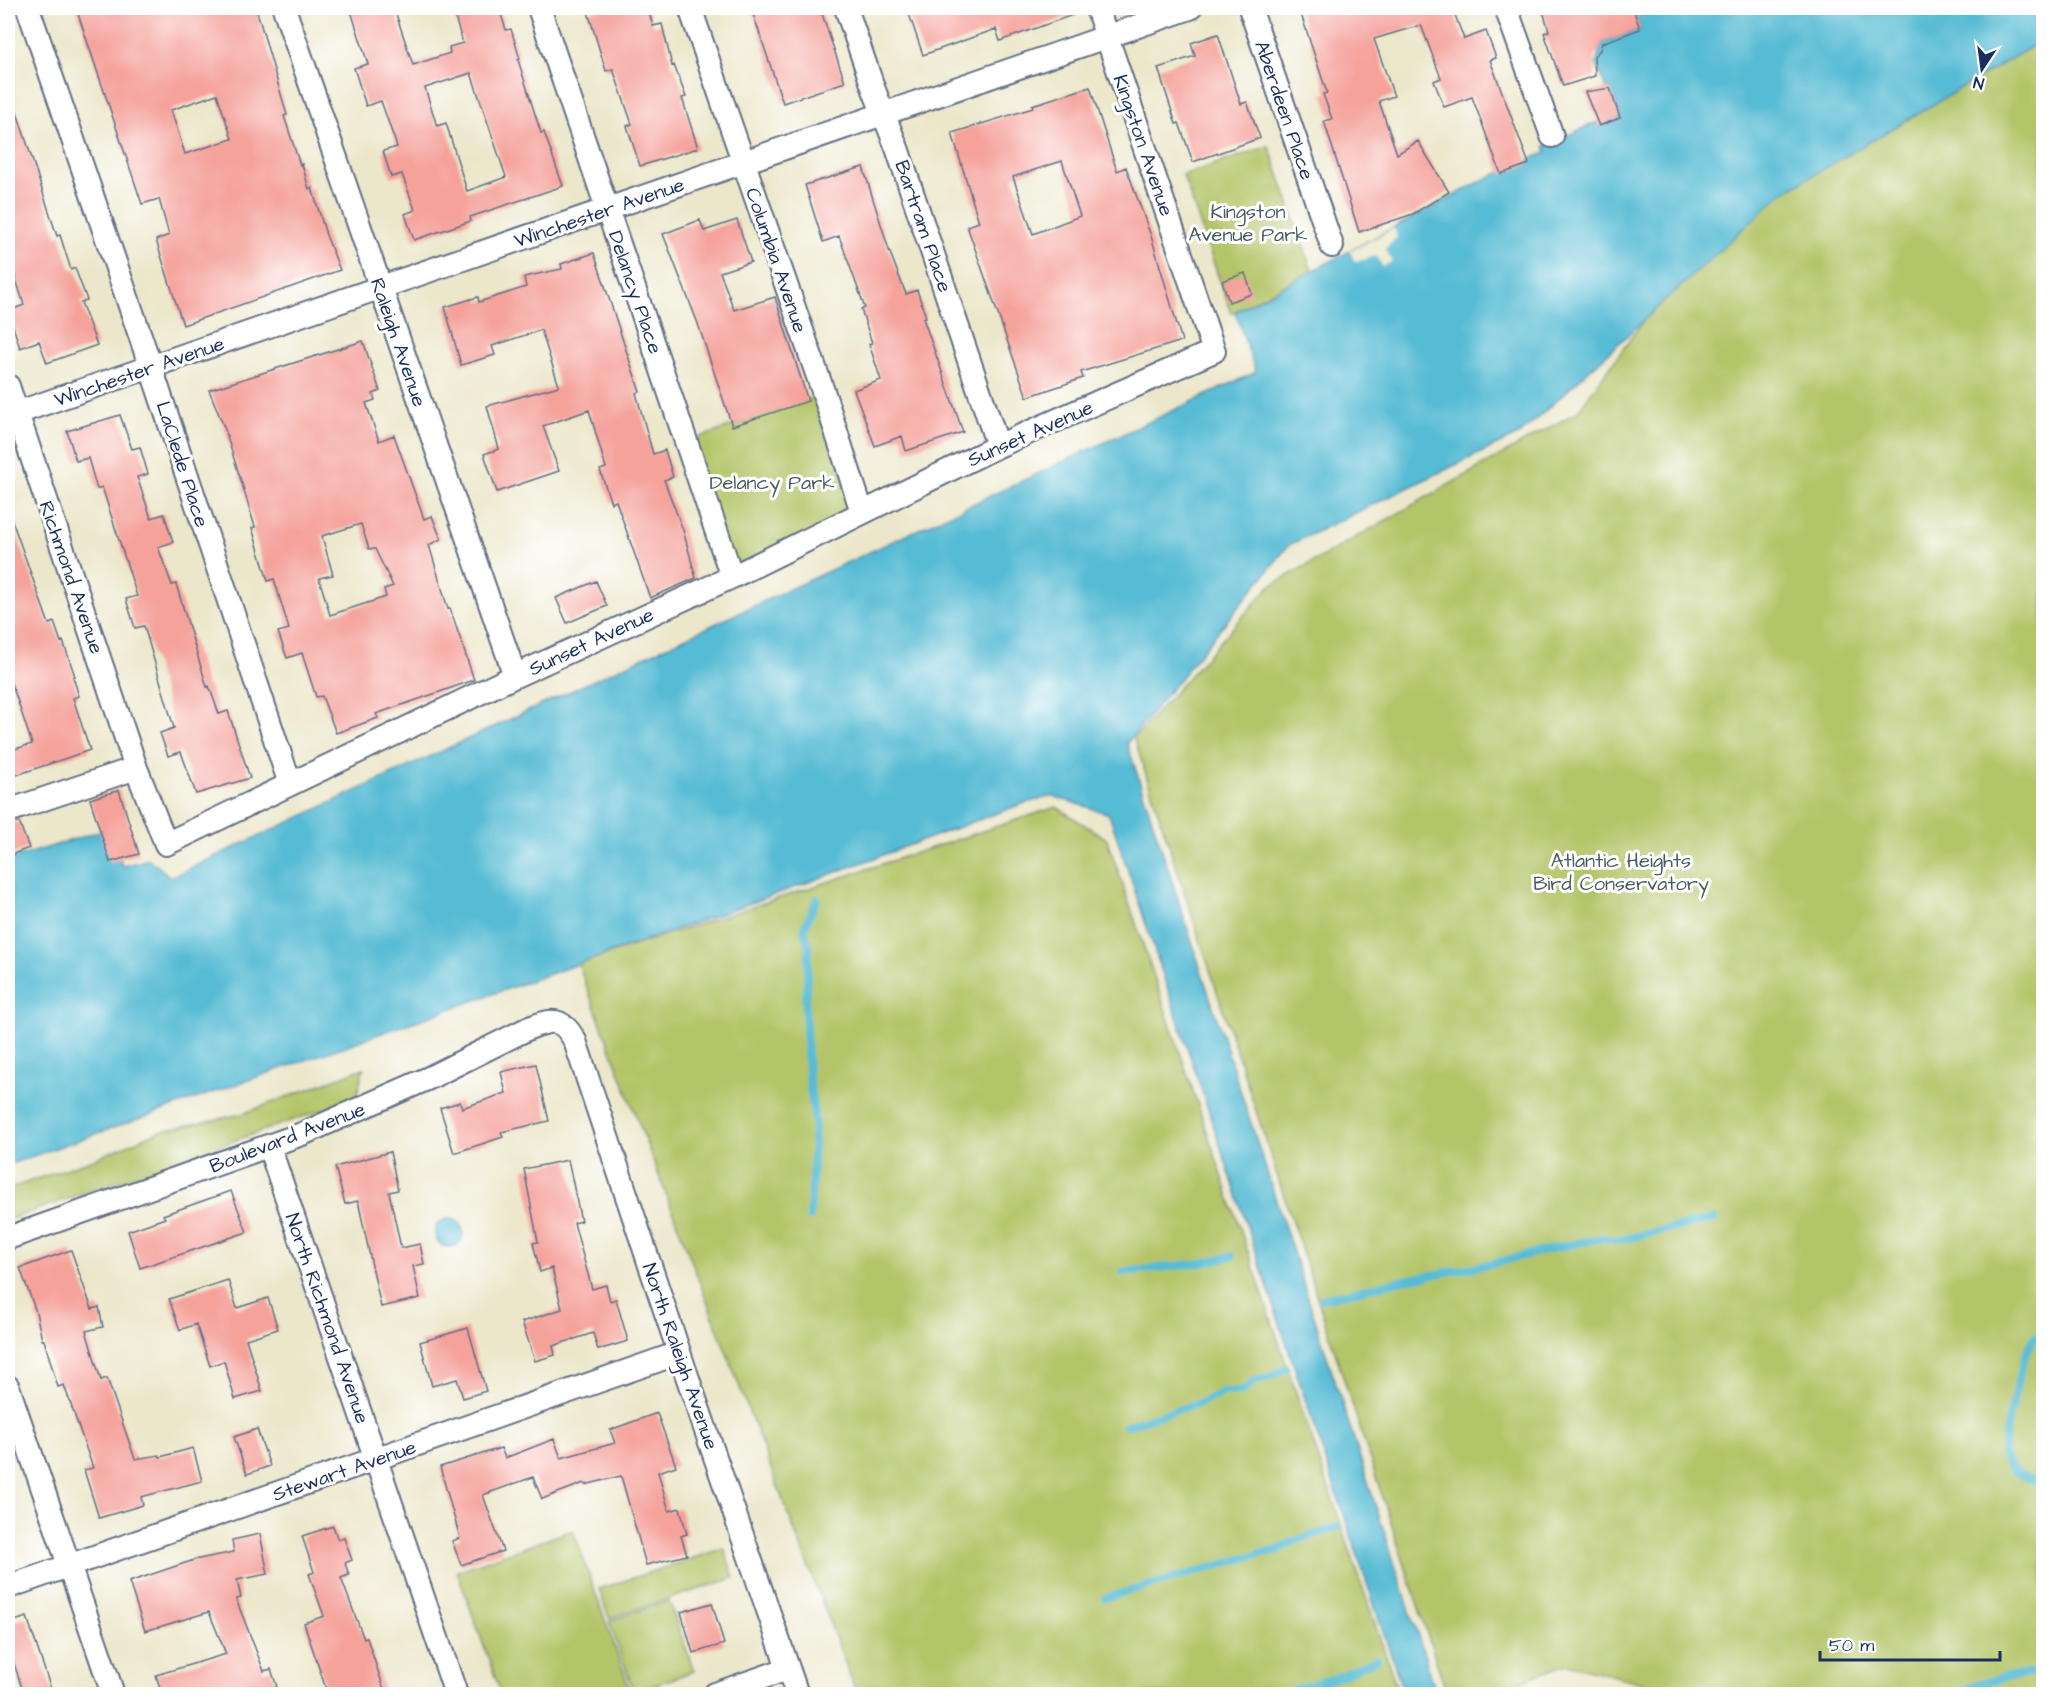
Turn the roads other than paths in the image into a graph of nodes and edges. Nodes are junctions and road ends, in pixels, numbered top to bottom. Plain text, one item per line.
1 (28, 8) edge
2 (284, 8) edge
3 (539, 8) edge
4 (690, 8) edge
5 (846, 8) edge
6 (1097, 8) edge
7 (1190, 8) edge
8 (1250, 8) edge
9 (1506, 8) edge
10 (1107, 37) junction
11 (885, 114) junction
12 (1552, 136) dead end
13 (744, 162) junction
14 (608, 210) junction
15 (1332, 246) dead end
16 (380, 288) junction
17 (1214, 351) joint
18 (151, 367) junction
19 (8, 386) edge
20 (12, 414) edge
21 (998, 446) junction
22 (862, 512) junction
23 (732, 577) junction
24 (516, 676) junction
25 (136, 768) junction
26 (290, 784) junction
27 (8, 811) edge
28 (560, 1022) joint
29 (269, 1146) junction
30 (8, 1238) edge
31 (679, 1353) junction
32 (8, 1387) edge
33 (376, 1459) junction
34 (69, 1565) junction
35 (8, 1587) edge
36 (788, 1669) junction
37 (113, 1695) edge
38 (456, 1695) edge
39 (715, 1695) edge
40 (797, 1695) edge

1 - 18 street, LaClede Place
2 - 16 street, Raleigh Avenue
3 - 14 street, Delancy Place
4 - 13 street, Columbia Avenue
5 - 11 street, Bartram Place
6 - 10 street, Kingston Avenue
7 - 10 street, Winchester Avenue
8 - 15 street, Aberdeen Place
9 - 12 street
10 - 11 street, Winchester Avenue
10 - 17 street, Kingston Avenue
11 - 13 street, Winchester Avenue
11 - 21 street, Bartram Place
13 - 14 street, Winchester Avenue
13 - 22 street, Columbia Avenue
14 - 16 street, Winchester Avenue
14 - 23 street, Delancy Place
16 - 18 street, Winchester Avenue
16 - 24 street, Raleigh Avenue
17 - 21 street, Sunset Avenue
18 - 20 street, Winchester Avenue
18 - 26 street, LaClede Place
19 - 20 street, Richmond Avenue
20 - 25 street, Richmond Avenue
21 - 22 street, Sunset Avenue
22 - 23 street, Sunset Avenue
23 - 24 street, Sunset Avenue
24 - 26 street, Sunset Avenue
25 - 26 street, Sunset Avenue
25 - 27 street
28 - 29 street, Boulevard Avenue
28 - 31 street, North Raleigh Avenue
29 - 30 street, Boulevard Avenue
29 - 33 street, North Richmond Avenue
31 - 33 street, Stewart Avenue
31 - 36 street, North Raleigh Avenue
32 - 34 street
33 - 34 street, Stewart Avenue
33 - 38 street, North Richmond Avenue
34 - 35 street, Stewart Avenue
34 - 37 street
36 - 39 street
36 - 40 street, North Raleigh Avenue

